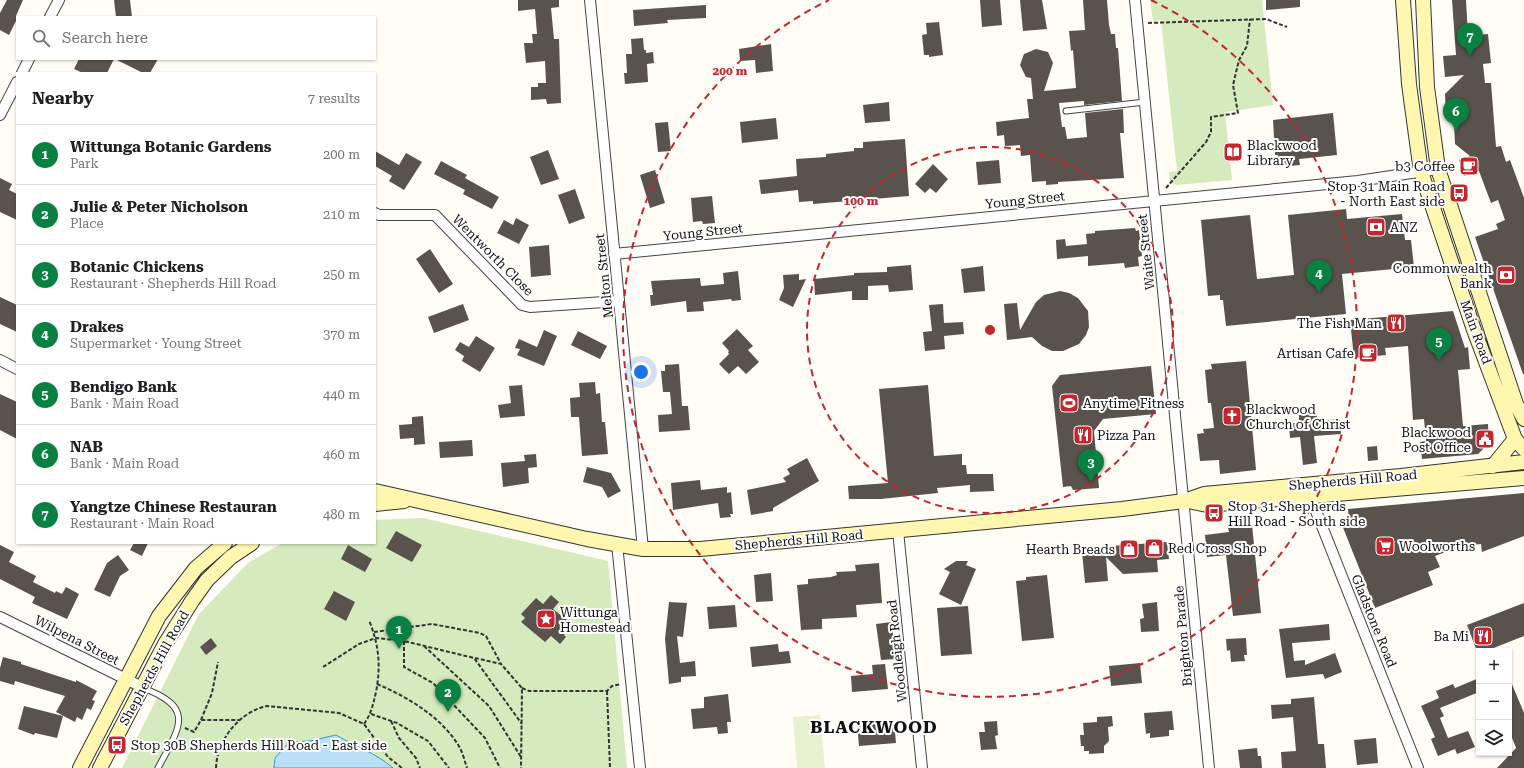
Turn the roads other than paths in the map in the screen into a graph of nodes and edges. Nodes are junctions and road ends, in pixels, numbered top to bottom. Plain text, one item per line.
1 (59, 0) edge
2 (590, 0) edge
3 (1135, 0) edge
4 (1403, 0) edge
5 (1423, 0) edge
6 (51, 16) edge
7 (28, 60) edge
8 (22, 72) edge
9 (16, 84) edge
10 (1145, 102) junction
11 (1066, 111) dead end
12 (0, 116) edge
13 (1438, 169) junction
14 (1421, 172) junction
15 (1154, 201) junction
16 (376, 214) edge
17 (614, 254) junction
18 (619, 301) junction
19 (0, 360) edge
20 (16, 368) edge
21 (1524, 419) edge
22 (1520, 444) edge
23 (1524, 462) edge
24 (1493, 466) junction
25 (1524, 478) edge
26 (1308, 490) junction
27 (376, 491) edge
28 (419, 500) junction
29 (1184, 501) junction
30 (376, 504) edge
31 (898, 531) junction
32 (250, 544) edge
33 (617, 544) junction
34 (220, 545) edge
35 (643, 549) junction
36 (0, 617) edge
37 (126, 679) junction
38 (142, 687) junction
39 (80, 768) edge
40 (100, 768) edge
41 (158, 768) edge
42 (640, 768) edge
43 (922, 768) edge
44 (1209, 768) edge
45 (1418, 768) edge

1 - 6 street
2 - 17 street, Melton Street
3 - 10 street, Waite Street
4 - 14 main road, Main Road
5 - 13 main road, Main Road
7 - 8 street
9 - 12 street
10 - 11 lane
10 - 15 street, Waite Street
13 - 14 street, Young Street
13 - 21 main road, Main Road
14 - 15 street, Young Street
14 - 22 main road, Main Road
15 - 17 street, Young Street
15 - 29 street, Waite Street
16 - 18 street, Wentworth Close
17 - 18 street, Melton Street
18 - 35 street, Melton Street
19 - 20 street
22 - 24 main road
23 - 24 main road, Shepherds Hill Road
24 - 26 main road, Shepherds Hill Road
25 - 26 main road, Shepherds Hill Road
26 - 29 main road, Shepherds Hill Road
26 - 45 street, Gladstone Road
27 - 28 main road, Shepherds Hill Road
28 - 30 main road, Shepherds Hill Road
28 - 33 main road, Shepherds Hill Road
29 - 31 main road, Shepherds Hill Road
29 - 44 street, Brighton Parade
31 - 35 main road, Shepherds Hill Road
31 - 43 street, Woodleigh Road
32 - 38 main road, Shepherds Hill Road
33 - 35 main road, Shepherds Hill Road
33 - 42 street
34 - 37 main road, Shepherds Hill Road
36 - 37 street, Wilpena Street
37 - 38 street, Wilpena Street
37 - 39 main road, Shepherds Hill Road
38 - 40 main road, Shepherds Hill Road
38 - 41 lane

